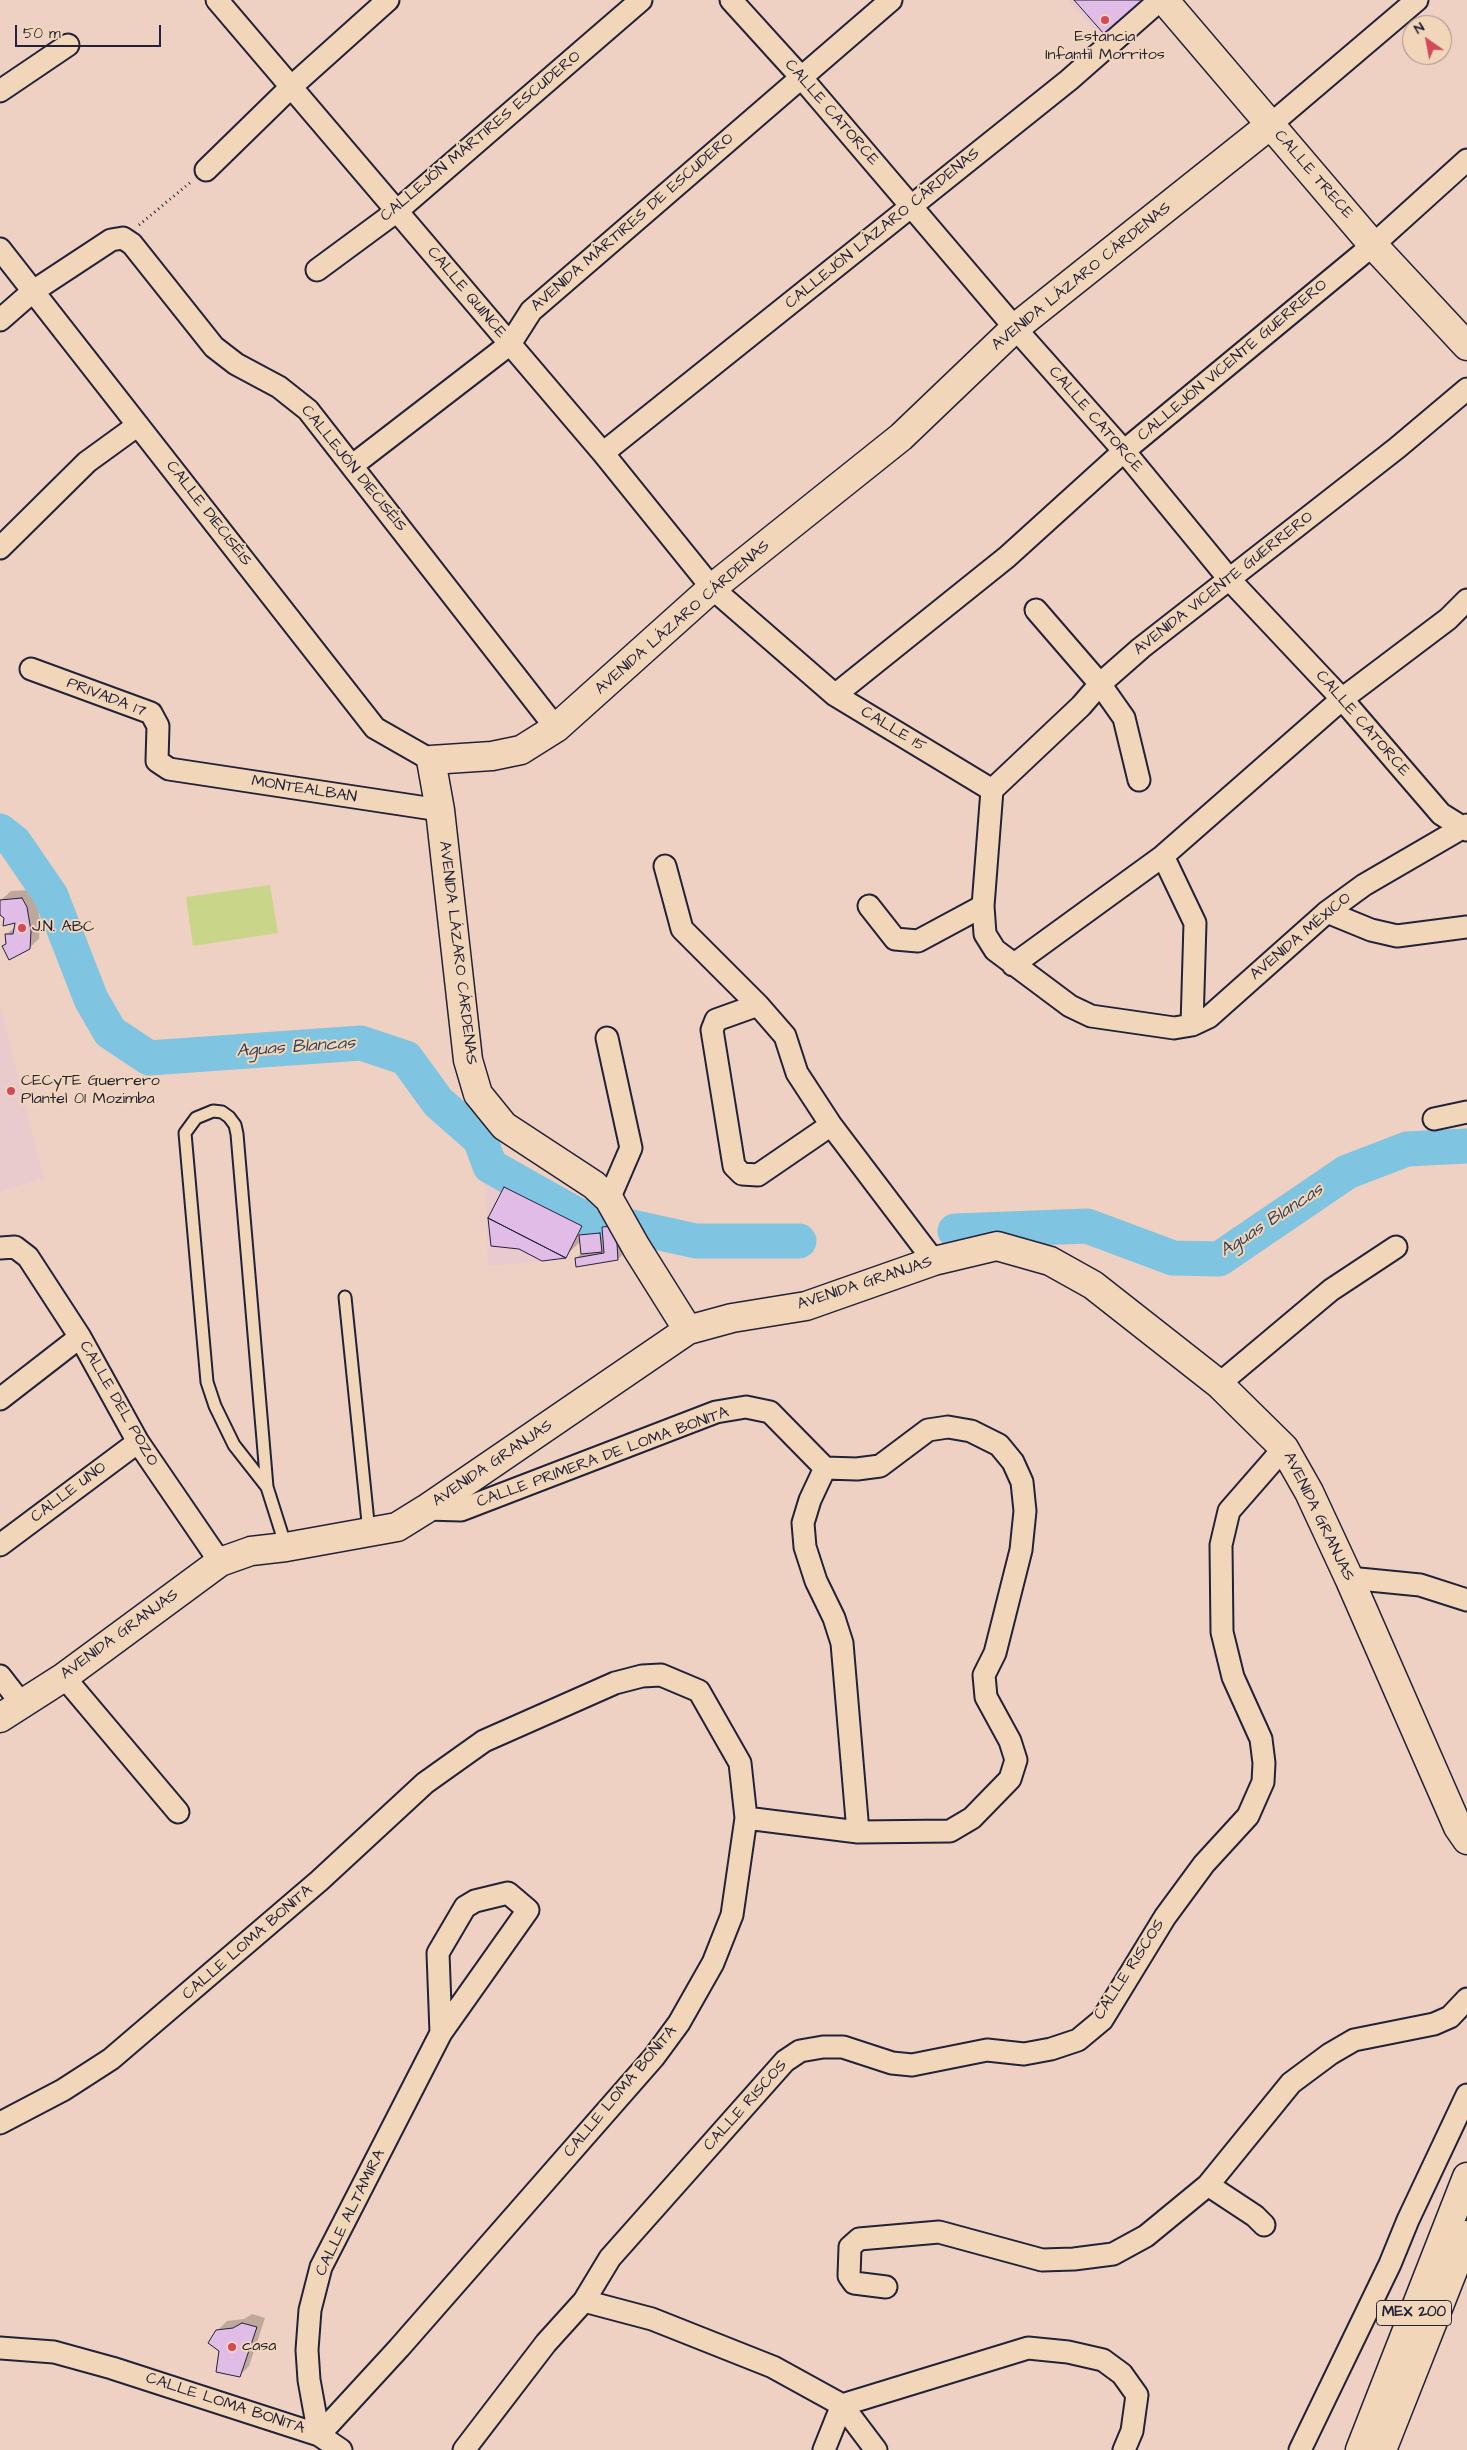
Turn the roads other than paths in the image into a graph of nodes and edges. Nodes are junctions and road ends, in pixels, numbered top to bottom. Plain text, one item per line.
1 (217, 0) edge
2 (388, 0) edge
3 (641, 0) edge
4 (731, 0) edge
5 (891, 0) edge
6 (1160, 0) edge
7 (1164, 0) edge
8 (1417, 0) edge
9 (68, 45) dead end
10 (800, 76) junction
11 (291, 87) junction
12 (0, 91) edge
13 (1270, 126) junction
14 (1467, 160) edge
15 (206, 170) road end
16 (912, 207) junction
17 (397, 211) junction
18 (1373, 245) junction
19 (0, 249) edge
20 (317, 270) dead end
21 (32, 292) junction
22 (0, 320) edge
23 (1015, 328) junction
24 (510, 344) junction
25 (1467, 346) edge
26 (1467, 389) edge
27 (138, 425) junction
28 (1124, 451) junction
29 (603, 453) junction
30 (353, 465) junction
31 (0, 548) edge
32 (1230, 580) junction
33 (712, 588) junction
34 (1467, 600) edge
35 (1036, 610) dead end
36 (31, 669) dead end
37 (1100, 684) junction
38 (835, 695) junction
39 (1342, 699) junction
40 (556, 728) junction
41 (431, 760) junction
42 (169, 770) joint
43 (1139, 780) dead end
44 (992, 790) junction
45 (440, 810) junction
46 (1466, 828) edge
47 (1163, 856) junction
48 (665, 866) dead end
49 (869, 906) dead end
50 (983, 906) junction
51 (1327, 912) junction
52 (1467, 927) edge
53 (1013, 964) junction
54 (758, 1005) junction
55 (1192, 1025) junction
56 (608, 1038) dead end
57 (1467, 1112) edge
58 (1434, 1118) dead end
59 (832, 1125) junction
60 (608, 1199) junction
61 (1396, 1247) dead end
62 (8, 1248) edge
63 (934, 1261) junction
64 (345, 1297) dead end
65 (688, 1330) junction
66 (80, 1337) junction
67 (1219, 1384) junction
68 (0, 1399) edge
69 (138, 1442) junction
70 (1284, 1448) junction
71 (826, 1468) junction
72 (267, 1487) junction
73 (426, 1509) junction
74 (369, 1533) junction
75 (0, 1544) edge
76 (286, 1547) junction
77 (220, 1562) junction
78 (1349, 1578) junction
79 (1467, 1600) edge
80 (0, 1676) edge
81 (64, 1677) junction
82 (10, 1711) edge
83 (178, 1812) dead end
84 (746, 1818) junction
85 (858, 1832) junction
86 (1467, 1840) edge
87 (1467, 2000) edge
88 (441, 2033) junction
89 (1467, 2096) edge
90 (0, 2123) edge
91 (1467, 2177) edge
92 (1208, 2185) junction
93 (1264, 2225) dead end
94 (1467, 2236) edge
95 (886, 2287) dead end
96 (584, 2301) junction
97 (0, 2348) edge
98 (842, 2405) junction
99 (319, 2435) junction
100 (341, 2450) edge
101 (464, 2450) edge
102 (824, 2450) edge
103 (876, 2450) edge
104 (1124, 2450) edge
105 (1300, 2450) edge
106 (1360, 2450) edge
107 (1382, 2450) edge

1 - 11 street, CALLE QUINCE
2 - 11 street
3 - 17 street, CALLEJÓN MÁRTIRES ESCUDERO
4 - 10 street, CALLE CATORCE
5 - 10 street, AVENIDA MÁRTIRES DE ESCUDERO
6 - 16 street, CALLEJÓN LÁZARO CÁRDENAS
7 - 13 main road, CALLE TRECE
8 - 13 street, AVENIDA LÁZARO CÁRDENAS
9 - 12 street
10 - 16 street, CALLE CATORCE
10 - 24 street, AVENIDA MÁRTIRES DE ESCUDERO
11 - 15 street
11 - 17 street, CALLE QUINCE
13 - 18 main road, CALLE TRECE
13 - 23 main road, AVENIDA LÁZARO CÁRDENAS
14 - 18 street, CALLEJÓN VICENTE GUERRERO
16 - 23 street, CALLE CATORCE
16 - 29 street, CALLEJÓN LÁZARO CÁRDENAS
17 - 20 street, CALLEJÓN MÁRTIRES ESCUDERO
17 - 24 street, CALLE QUINCE
18 - 25 main road, CALLE TRECE
18 - 28 street, CALLEJÓN VICENTE GUERRERO
19 - 21 street, CALLE DIECISÉIS
21 - 22 street
21 - 27 street, CALLE DIECISÉIS
21 - 30 street, CALLEJÓN DIECISÉIS
23 - 28 street, CALLE CATORCE
23 - 33 main road, AVENIDA LÁZARO CÁRDENAS
24 - 29 street, CALLE QUINCE
24 - 30 street, AVENIDA MÁRTIRES DE ESCUDERO
26 - 32 street, AVENIDA VICENTE GUERRERO
27 - 31 street
27 - 41 street, CALLE DIECISÉIS
28 - 32 street, CALLE CATORCE
28 - 38 street, CALLEJÓN VICENTE GUERRERO
29 - 33 street, CALLE QUINCE
30 - 40 street, CALLEJÓN DIECISÉIS
32 - 37 street, AVENIDA VICENTE GUERRERO
32 - 39 street, CALLE CATORCE
33 - 38 street, CALLE 15
33 - 40 main road, AVENIDA LÁZARO CÁRDENAS
34 - 39 street
35 - 37 street
36 - 42 street, PRIVADA 17
37 - 43 street
37 - 44 street, AVENIDA VICENTE GUERRERO
38 - 44 street, CALLE 15
39 - 46 street, CALLE CATORCE
39 - 47 street
40 - 41 main road, AVENIDA LÁZARO CÁRDENAS
41 - 45 main road, AVENIDA LÁZARO CÁRDENAS
42 - 45 street, MONTEALBAN
44 - 50 street
45 - 60 main road, AVENIDA LÁZARO CÁRDENAS
46 - 51 street, AVENIDA MÉXICO
47 - 53 street
47 - 55 street
48 - 54 street
49 - 50 street
50 - 53 street
51 - 52 street
51 - 55 street, AVENIDA MÉXICO
53 - 55 street
54 - 59 street
54 - 59 street
56 - 60 street
57 - 58 street
59 - 63 street
60 - 65 main road, AVENIDA LÁZARO CÁRDENAS
61 - 67 street
62 - 66 street, CALLE DEL POZO
63 - 65 main road, AVENIDA GRANJAS
63 - 67 main road, AVENIDA GRANJAS
64 - 74 lane
65 - 73 main road, AVENIDA GRANJAS
66 - 68 street
66 - 69 street, CALLE DEL POZO
67 - 70 main road, AVENIDA GRANJAS
69 - 75 street, CALLE UNO
69 - 77 street, CALLE DEL POZO
70 - 78 main road, AVENIDA GRANJAS
70 - 96 street, CALLE RISCOS
71 - 73 street, CALLE PRIMERA DE LOMA BONITA
71 - 85 street
71 - 85 street
72 - 72 lane
72 - 76 lane
73 - 74 main road, AVENIDA GRANJAS
74 - 76 main road, AVENIDA GRANJAS
76 - 77 main road, AVENIDA GRANJAS
77 - 81 main road, AVENIDA GRANJAS
78 - 79 street
78 - 86 main road, AVENIDA GRANJAS
80 - 82 street
81 - 82 main road, AVENIDA GRANJAS
81 - 83 street
84 - 85 street
84 - 90 street, CALLE LOMA BONITA
84 - 99 street, CALLE LOMA BONITA
87 - 92 street
88 - 88 street, CALLE ALTAMIRA
88 - 99 street, CALLE ALTAMIRA
89 - 105 street
91 - 106 main road, MEX 200
92 - 93 street
92 - 95 street
94 - 107 main road, MEX 200
96 - 98 street
96 - 101 street, CALLE RISCOS
97 - 99 street, CALLE LOMA BONITA
98 - 102 street
98 - 103 street
98 - 104 street
99 - 100 street

